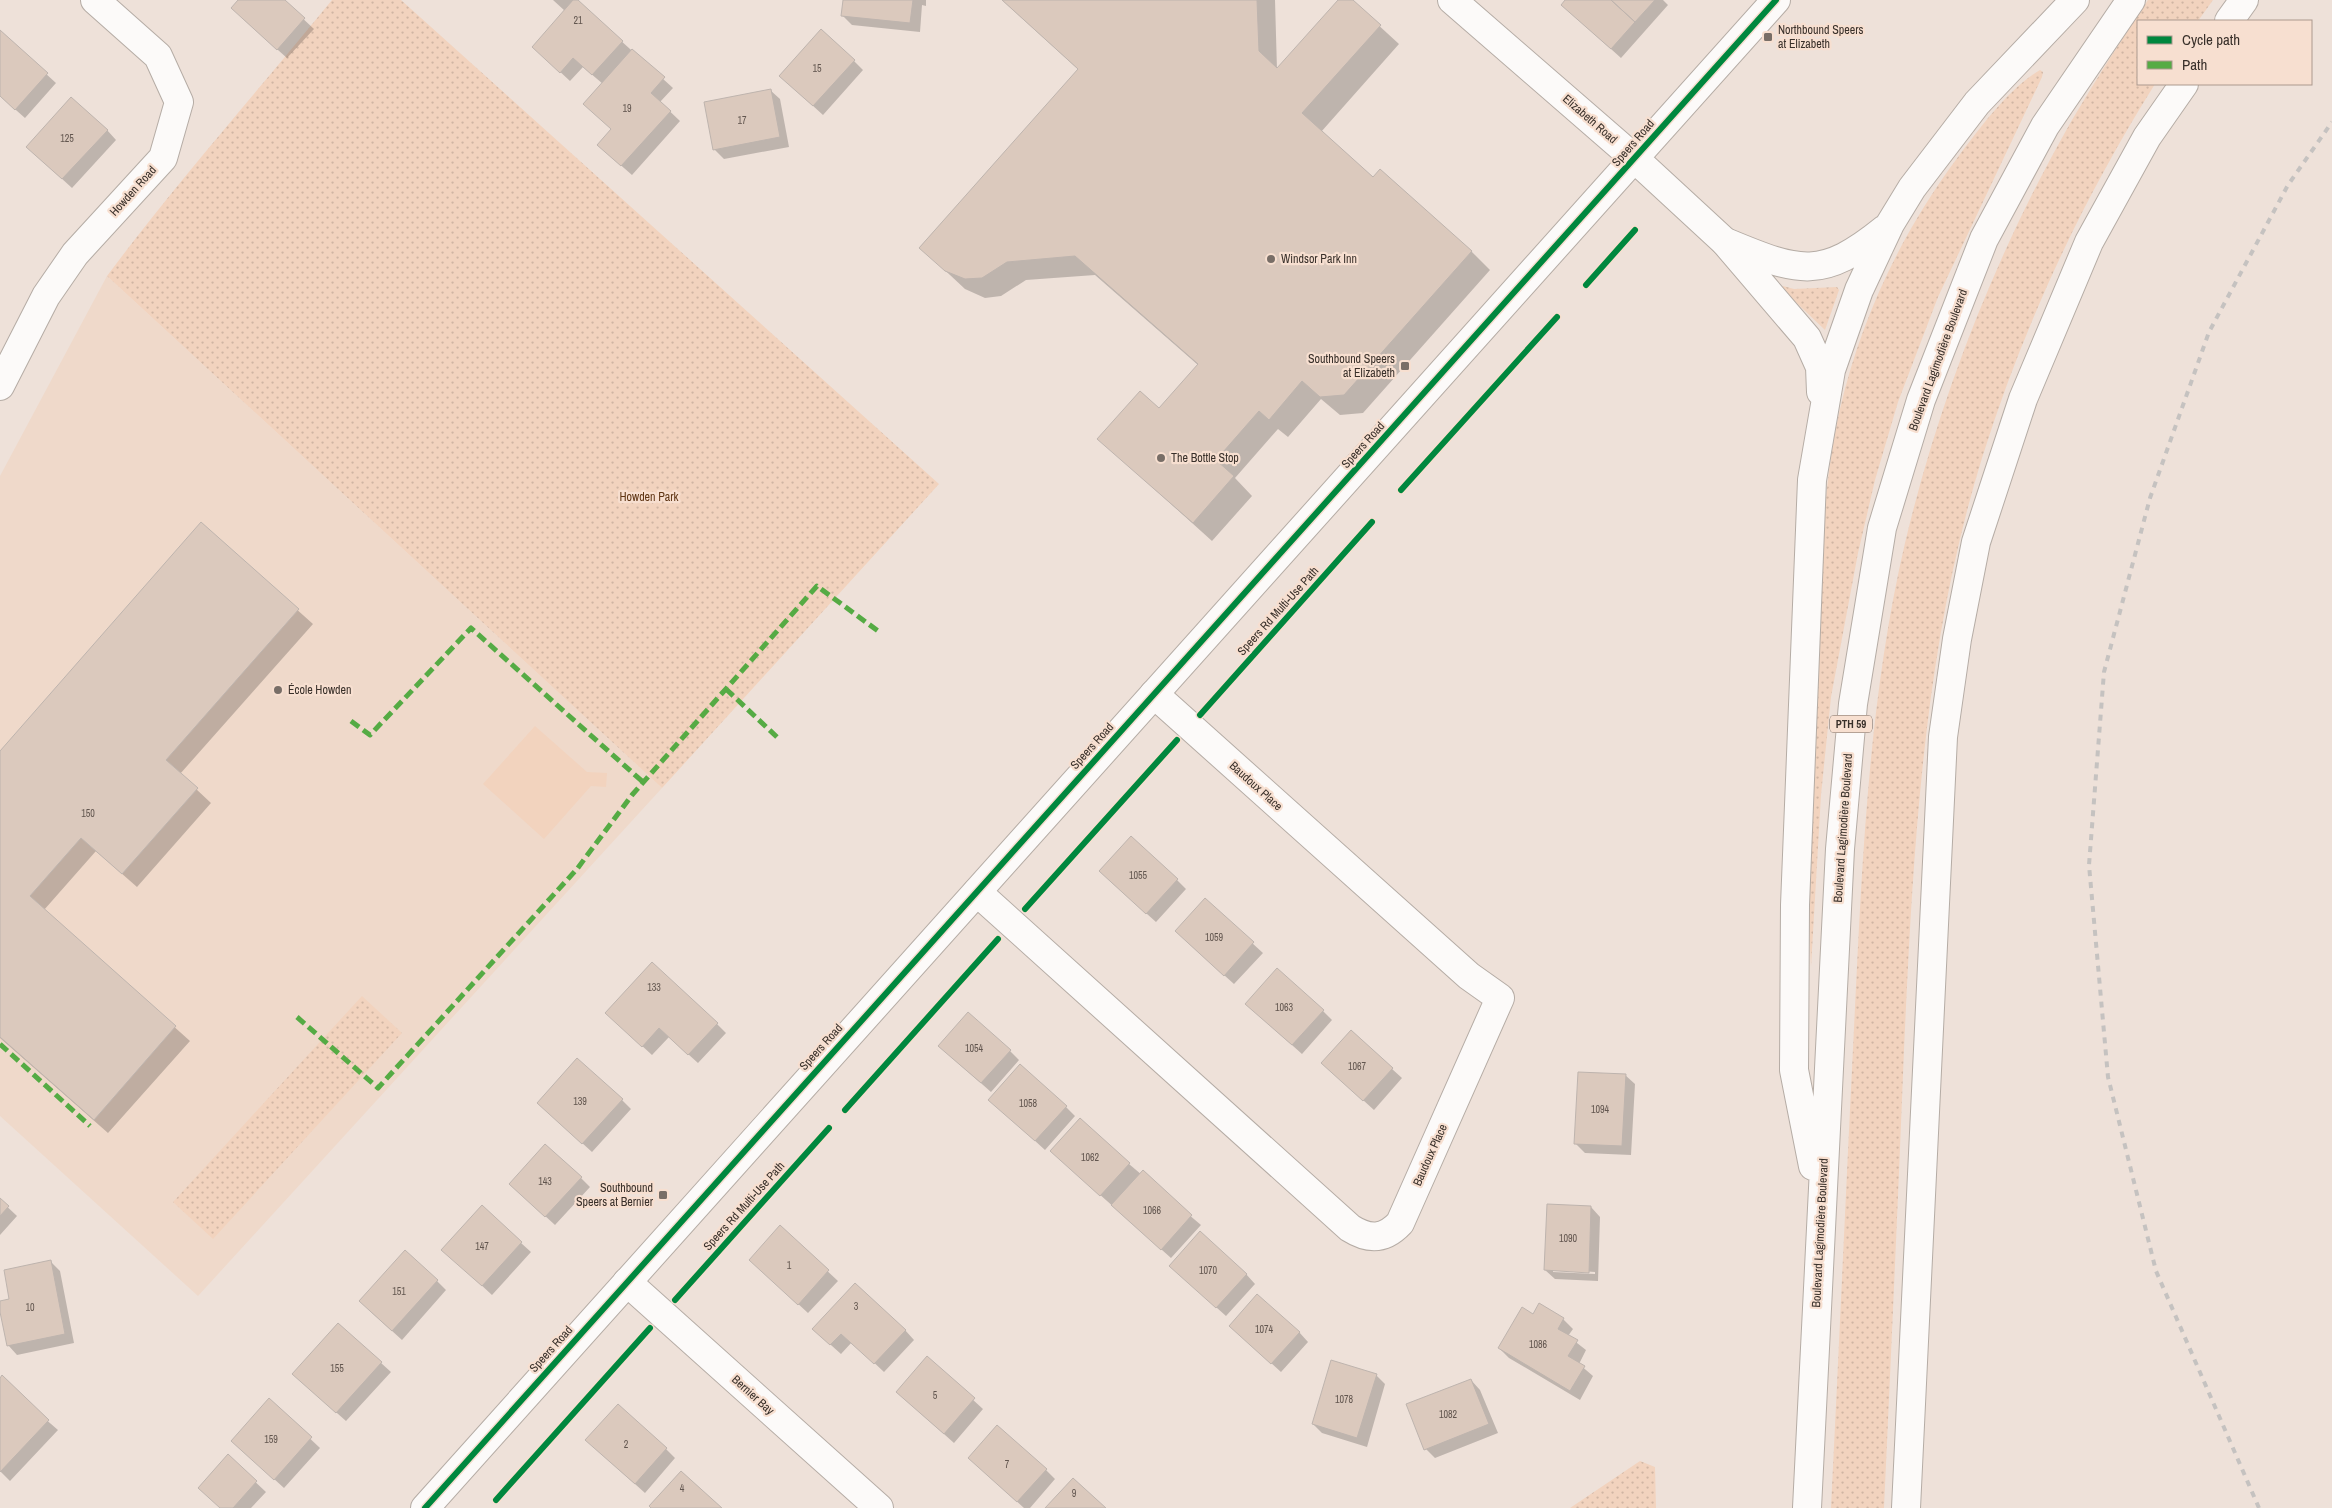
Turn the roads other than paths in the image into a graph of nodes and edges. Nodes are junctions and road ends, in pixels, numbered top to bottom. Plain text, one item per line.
1 (95, 0) edge
2 (1452, 0) edge
3 (1776, 0) edge
4 (2075, 0) edge
5 (2131, 0) edge
6 (2244, 0) edge
7 (2229, 20) edge
8 (2183, 85) edge
9 (1634, 158) junction
10 (1890, 224) junction
11 (1724, 242) junction
12 (0, 386) edge
13 (1822, 413) junction
14 (1154, 694) junction
15 (977, 892) junction
16 (1821, 1208) junction
17 (627, 1282) junction
18 (425, 1508) edge
19 (879, 1508) edge
20 (1807, 1508) edge
21 (1906, 1508) edge

1 - 12 main road, Howden Road
2 - 9 main road, Elizabeth Road
3 - 9 main road, Speers Road
4 - 10 main road
5 - 16 main road, Boulevard Lagimodière Boulevard / PTH 59
6 - 7 main road
8 - 21 main road
9 - 11 main road, Elizabeth Road
9 - 14 main road, Speers Road
10 - 11 main road
10 - 13 main road
11 - 13 main road, Elizabeth Road
13 - 16 main road
14 - 15 main road, Speers Road
14 - 15 main road, Baudoux Place
15 - 17 main road, Speers Road
16 - 20 main road, Boulevard Lagimodière Boulevard / PTH 59
17 - 18 main road, Speers Road
17 - 19 main road, Bernier Bay

